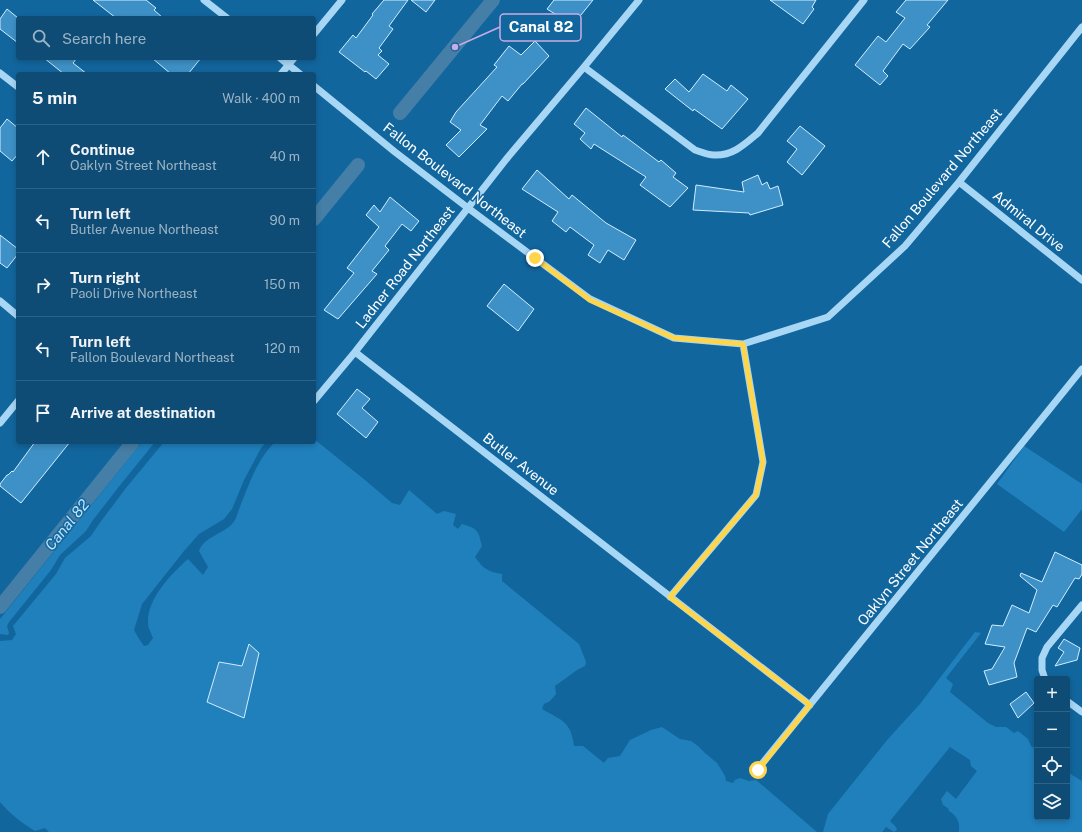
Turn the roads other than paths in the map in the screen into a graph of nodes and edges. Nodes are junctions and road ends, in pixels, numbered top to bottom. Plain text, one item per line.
1 (204, 0) edge
2 (342, 0) edge
3 (639, 0) edge
4 (864, 0) edge
5 (224, 16) edge
6 (1082, 27) edge
7 (316, 32) edge
8 (282, 60) edge
9 (292, 60) edge
10 (288, 65) junction
11 (584, 67) junction
12 (283, 72) edge
13 (297, 72) edge
14 (0, 73) edge
15 (16, 85) edge
16 (316, 88) edge
17 (959, 182) junction
18 (468, 208) junction
19 (1082, 280) edge
20 (0, 301) edge
21 (16, 314) edge
22 (743, 344) junction
23 (355, 352) junction
24 (1082, 369) edge
25 (316, 399) edge
26 (16, 403) edge
27 (0, 423) edge
28 (670, 597) junction
29 (1082, 605) edge
30 (1044, 676) edge
31 (1070, 703) edge
32 (810, 705) junction
33 (1082, 712) edge
34 (758, 770) dead end

1 - 5 street
2 - 7 street
3 - 11 street, Ladner Road Northeast
4 - 11 street
6 - 17 street, Fallon Boulevard Northeast
8 - 10 street
9 - 10 street
10 - 12 street
10 - 13 street
11 - 18 street, Ladner Road Northeast
14 - 15 street
16 - 18 street, Fallon Boulevard Northeast
17 - 19 street, Admiral Drive
17 - 22 street, Fallon Boulevard Northeast
18 - 22 street, Fallon Boulevard Northeast
18 - 23 street, Ladner Road Northeast
20 - 21 street
22 - 28 street
23 - 25 street, Ladner Road Northeast
23 - 28 street, Butler Avenue
24 - 32 street, Oaklyn Street Northeast
26 - 27 street
28 - 32 street, Butler Avenue
29 - 30 street
31 - 33 street
32 - 34 street, Oaklyn Street Northeast

